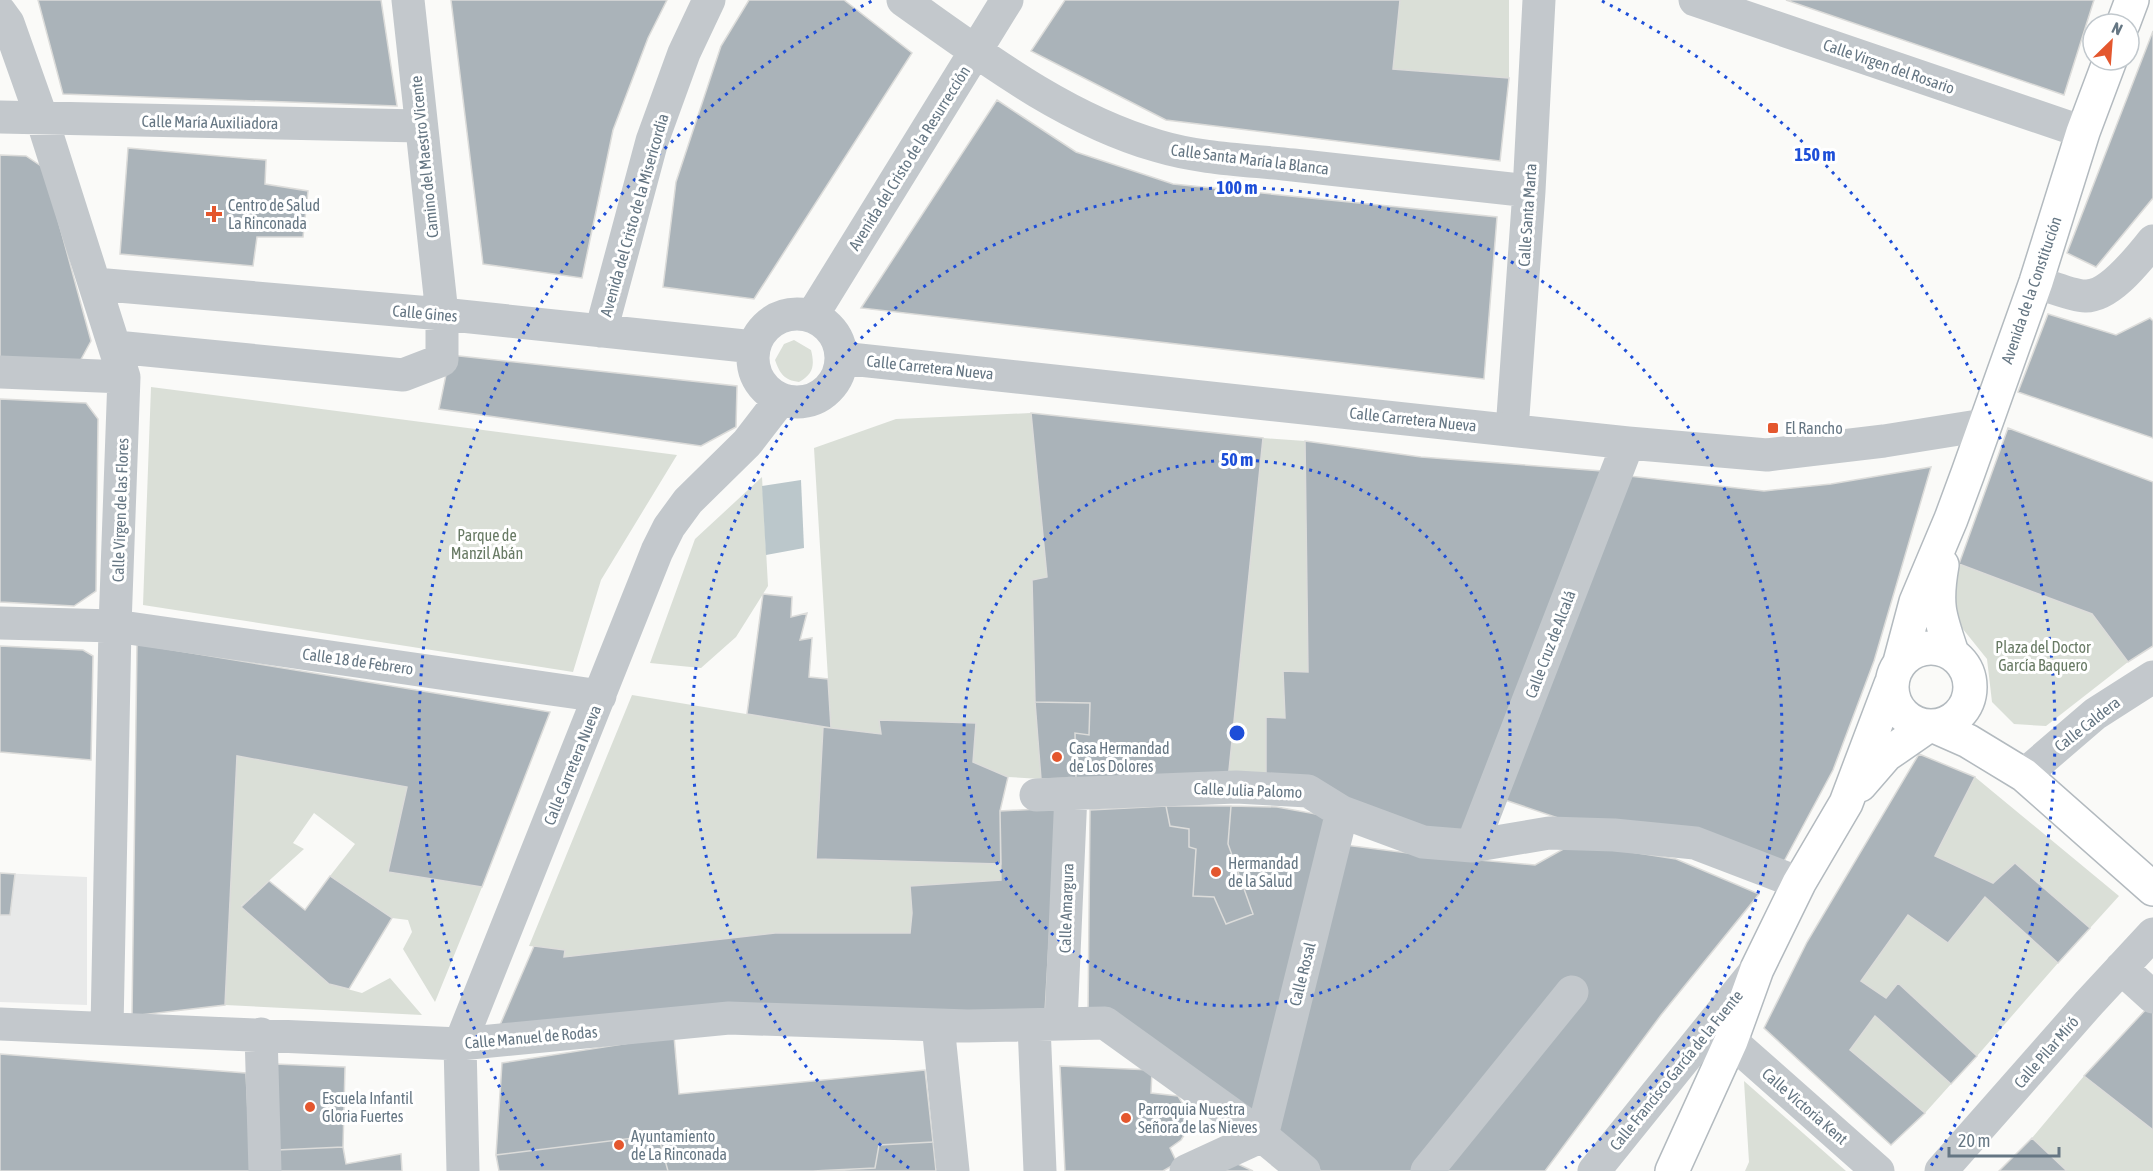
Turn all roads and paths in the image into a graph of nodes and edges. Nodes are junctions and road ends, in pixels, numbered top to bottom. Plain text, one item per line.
1 (408, 0) edge
2 (709, 0) edge
3 (903, 0) edge
4 (1007, 0) edge
5 (1539, 0) edge
6 (1695, 0) edge
7 (0, 12) edge
8 (975, 51) junction
9 (2106, 72) edge
10 (0, 117) edge
11 (42, 118) junction
12 (420, 126) junction
13 (2083, 132) junction
14 (1529, 191) junction
15 (2153, 241) edge
16 (2143, 274) edge
17 (2036, 282) junction
18 (95, 284) junction
19 (442, 314) junction
20 (812, 316) junction
21 (601, 331) junction
22 (754, 347) junction
23 (842, 358) junction
24 (120, 362) junction
25 (0, 372) edge
26 (781, 399) junction
27 (1984, 425) junction
28 (1512, 430) junction
29 (1628, 443) junction
30 (1951, 519) junction
31 (0, 623) edge
32 (115, 626) junction
33 (1961, 666) junction
34 (1896, 673) junction
35 (2153, 677) edge
36 (600, 696) junction
37 (1931, 726) junction
38 (2024, 775) junction
39 (1071, 793) junction
40 (1036, 795) dead end
41 (1845, 803) junction
42 (1342, 812) junction
43 (1472, 846) junction
44 (1799, 883) junction
45 (2153, 889) edge
46 (2153, 934) edge
47 (2121, 968) junction
48 (1757, 969) junction
49 (1572, 993) dead end
50 (2153, 997) edge
51 (0, 1024) edge
52 (1048, 1024) junction
53 (938, 1025) junction
54 (107, 1028) junction
55 (261, 1035) junction
56 (1731, 1041) junction
57 (460, 1044) junction
58 (1262, 1136) junction
59 (265, 1171) edge
60 (463, 1171) edge
61 (953, 1171) edge
62 (1040, 1171) edge
63 (1186, 1171) edge
64 (1305, 1171) edge
65 (1427, 1171) edge
66 (1594, 1171) edge
67 (1672, 1171) edge
68 (1878, 1171) edge
69 (1941, 1171) edge

1 - 12 street, Camino del Maestro Vicente
2 - 21 street, Avenida del Cristo de la Misericordia
3 - 8 street, Calle Santa María la Blanca
4 - 8 street, Avenida del Cristo de la Resurrección
5 - 14 street, Calle Santa Marta
6 - 13 street, Calle Virgen del Rosario
7 - 11 street, Calle Virgen de las Flores
8 - 14 street, Calle Santa María la Blanca
8 - 20 street, Avenida del Cristo de la Resurrección
9 - 13 main road, Avenida de la Constitución
10 - 11 street, Calle María Auxiliadora
11 - 12 street, Calle María Auxiliadora
11 - 18 street, Calle Virgen de las Flores
12 - 19 street, Camino del Maestro Vicente
13 - 17 main road, Avenida de la Constitución
14 - 28 street, Calle Santa Marta
15 - 16 street
16 - 17 street
17 - 27 main road, Avenida de la Constitución
18 - 19 street, Calle Gines
18 - 24 street, Calle Virgen de las Flores
19 - 21 street, Calle Gines
19 - 24 street, Camino del Maestro Vicente
20 - 22 street
20 - 23 street
21 - 22 street, Calle Gines
22 - 26 street
23 - 26 street
23 - 28 street, Calle Carretera Nueva
24 - 25 street
24 - 32 street, Calle Virgen de las Flores
26 - 36 street, Calle Carretera Nueva
27 - 29 street, Calle Carretera Nueva
27 - 30 main road, Avenida de la Constitución
28 - 29 street, Calle Carretera Nueva
29 - 43 street, Calle Cruz de Alcalá
30 - 33 main road
30 - 34 main road
31 - 32 street, Calle 18 de Febrero
32 - 36 street, Calle 18 de Febrero
32 - 54 street, Calle Virgen de las Flores
33 - 34 main road
33 - 37 main road
33 - 38 main road
34 - 37 main road
34 - 41 main road
35 - 38 street, Calle Caldera
36 - 57 street, Calle Carretera Nueva
37 - 38 main road
37 - 41 main road
38 - 45 main road
39 - 40 street, Calle Julia Palomo
39 - 42 street, Calle Julia Palomo
39 - 52 street, Calle Amargura
41 - 44 main road, Calle Francisco García de la Fuente
42 - 43 street, Calle Julia Palomo
42 - 58 street, Calle Rosal
43 - 44 street, Calle Julia Palomo
44 - 48 main road, Calle Francisco García de la Fuente
46 - 47 street, Calle Pilar Miró
47 - 50 street
47 - 69 street, Calle Pilar Miró
48 - 56 main road, Calle Francisco García de la Fuente
48 - 66 street, Calle Francisco García de la Fuente
49 - 65 street
51 - 54 street, Calle Manuel de Rodas
52 - 53 street, Calle Manuel de Rodas
52 - 58 street, Calle Manuel de Rodas
52 - 62 street, Calle Amargura
53 - 57 street, Calle Manuel de Rodas
53 - 61 street
54 - 55 street, Calle Manuel de Rodas
55 - 57 street, Calle Manuel de Rodas
55 - 59 street
56 - 67 main road, Calle Francisco García de la Fuente
56 - 68 street, Calle Victoria Kent
57 - 60 street, Calle Carretera Nueva
58 - 63 street
58 - 64 street, Calle Manuel de Rodas

